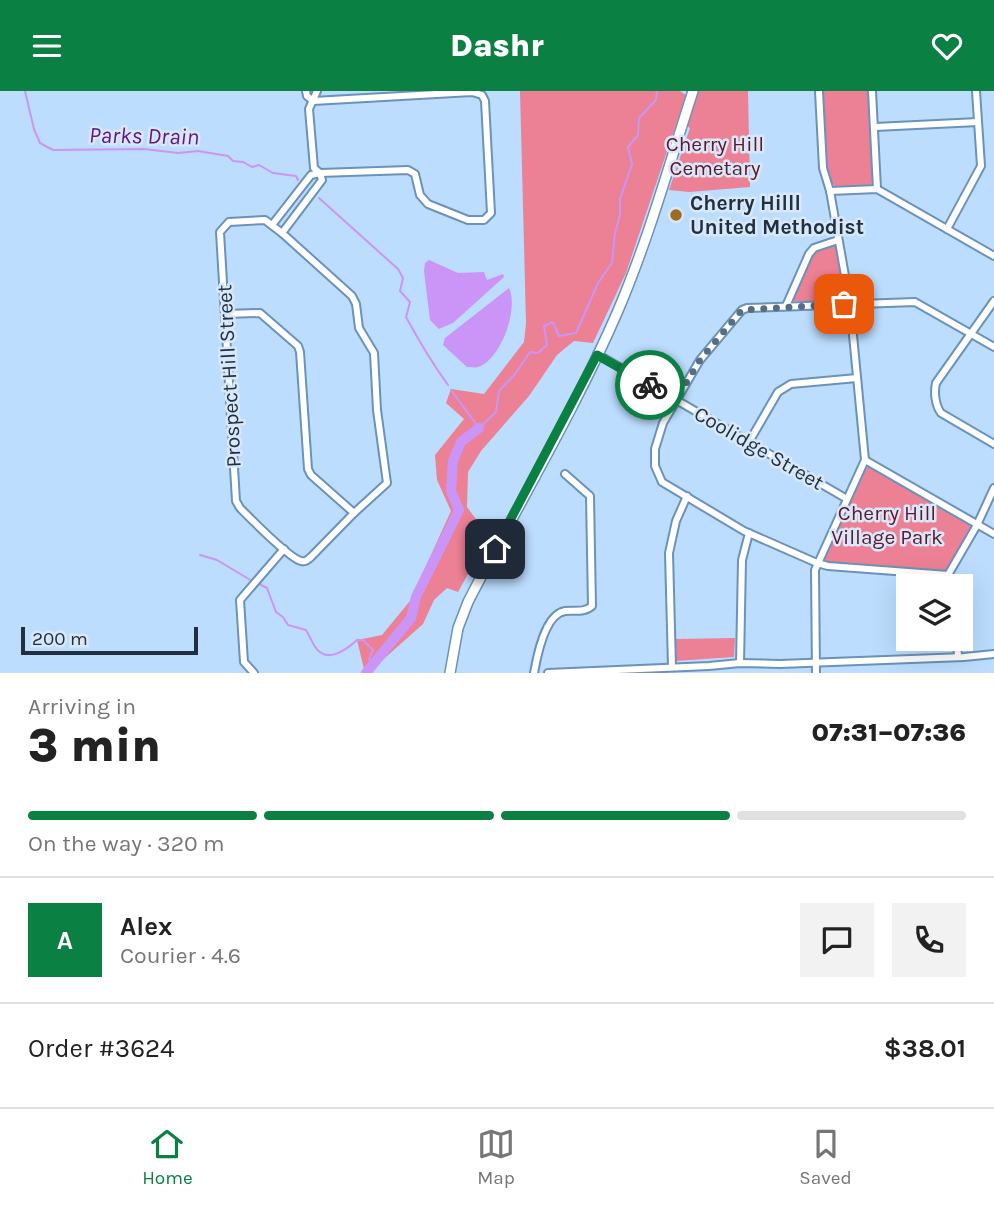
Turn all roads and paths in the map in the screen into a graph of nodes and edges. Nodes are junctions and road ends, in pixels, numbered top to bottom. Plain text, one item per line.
1 (306, 91) edge
2 (317, 91) edge
3 (693, 91) edge
4 (819, 91) edge
5 (872, 91) edge
6 (976, 91) edge
7 (476, 92) edge
8 (356, 95) edge
9 (313, 101) junction
10 (978, 122) junction
11 (874, 127) junction
12 (320, 173) junction
13 (877, 189) junction
14 (830, 191) junction
15 (272, 225) junction
16 (947, 229) junction
17 (282, 233) junction
18 (838, 240) junction
19 (994, 256) edge
20 (994, 301) edge
21 (850, 304) junction
22 (786, 306) junction
23 (225, 314) junction
24 (971, 334) junction
25 (994, 347) edge
26 (597, 355) junction
27 (857, 379) junction
28 (676, 400) junction
29 (749, 442) junction
30 (994, 444) edge
31 (865, 460) junction
32 (565, 474) dead end
33 (994, 488) edge
34 (687, 496) junction
35 (847, 499) junction
36 (354, 513) junction
37 (976, 525) junction
38 (749, 533) junction
39 (994, 534) edge
40 (285, 549) junction
41 (817, 563) junction
42 (935, 574) edge
43 (949, 574) edge
44 (958, 651) edge
45 (994, 654) edge
46 (958, 657) junction
47 (740, 663) junction
48 (816, 663) junction
49 (672, 667) junction
50 (254, 673) edge
51 (450, 673) edge
52 (534, 673) edge
53 (548, 673) edge
54 (565, 673) edge
55 (817, 673) edge

1 - 9 street
2 - 9 street
3 - 26 main road
4 - 14 street
5 - 11 street
6 - 10 street
7 - 8 street
7 - 12 street
8 - 9 street
9 - 12 street
10 - 11 street
10 - 16 street
11 - 13 street
12 - 15 street
12 - 17 street
13 - 14 street
13 - 16 street
14 - 18 street
15 - 17 street
15 - 23 street, Prospect Hill Street
16 - 19 street
17 - 36 street
18 - 21 street
18 - 22 street
20 - 24 street
21 - 22 street
21 - 24 street
21 - 27 street
22 - 28 street
23 - 36 street
23 - 40 street, Prospect Hill Street
24 - 25 street
24 - 30 street
26 - 28 street, Coolidge Street
26 - 51 main road
27 - 29 street
27 - 31 street
28 - 29 street, Coolidge Street
28 - 34 street
29 - 35 street, Coolidge Street
31 - 35 street
31 - 37 street
32 - 52 street
33 - 37 street
34 - 38 street
34 - 49 street
35 - 41 street
36 - 40 street
37 - 39 street
37 - 43 street
38 - 41 street
38 - 47 street
40 - 50 street
41 - 42 street
41 - 48 street
44 - 46 street
45 - 46 street
46 - 48 street
47 - 48 street
47 - 49 street
48 - 55 street
49 - 54 street
53 - 54 street

